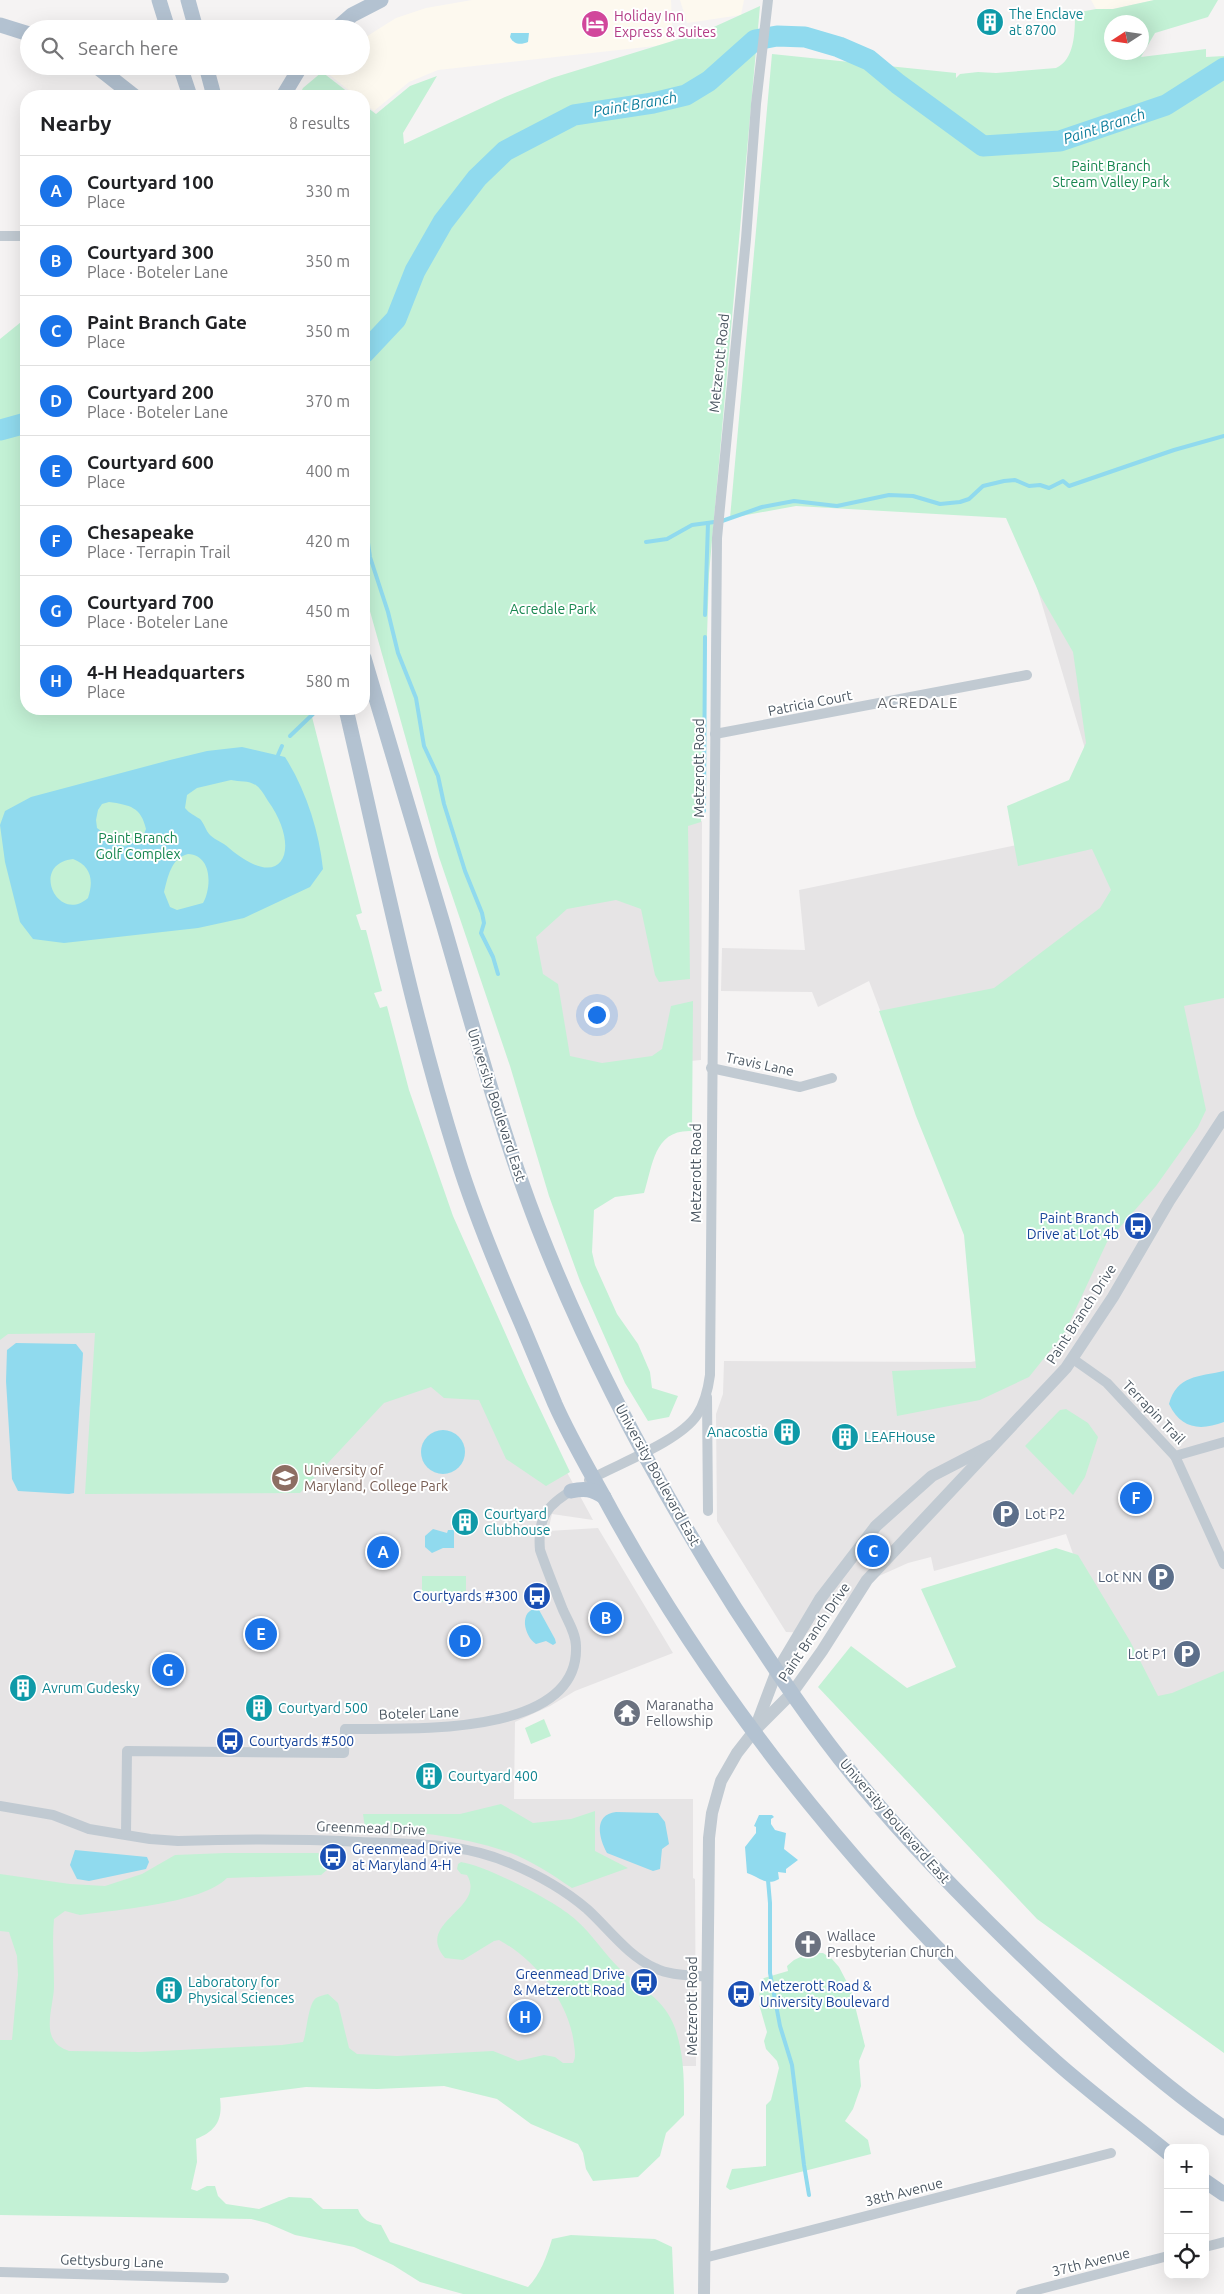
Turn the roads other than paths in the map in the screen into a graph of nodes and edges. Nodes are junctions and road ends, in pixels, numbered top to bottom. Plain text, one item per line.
1 (159, 0) edge
2 (164, 0) edge
3 (188, 0) edge
4 (381, 0) edge
5 (768, 0) edge
6 (165, 20) edge
7 (170, 20) edge
8 (194, 20) edge
9 (346, 20) edge
10 (0, 25) edge
11 (20, 31) edge
12 (107, 75) edge
13 (185, 75) edge
14 (208, 75) edge
15 (296, 75) edge
16 (126, 90) edge
17 (189, 90) edge
18 (212, 90) edge
19 (287, 90) edge
20 (0, 236) edge
21 (20, 236) edge
22 (1027, 675) dead end
23 (370, 678) edge
24 (347, 715) edge
25 (715, 734) junction
26 (711, 1068) junction
27 (832, 1078) dead end
28 (1224, 1117) edge
29 (1073, 1359) junction
30 (707, 1394) junction
31 (999, 1442) junction
32 (1224, 1442) edge
33 (644, 1453) junction
34 (1175, 1456) junction
35 (593, 1478) junction
36 (571, 1491) junction
37 (604, 1498) junction
38 (708, 1511) dead end
39 (1224, 1564) edge
40 (776, 1673) junction
41 (792, 1693) junction
42 (755, 1730) junction
43 (0, 1806) edge
44 (126, 1834) junction
45 (708, 1976) junction
46 (1224, 2128) edge
47 (1164, 2150) edge
48 (1111, 2153) dead end
49 (1209, 2184) edge
50 (1224, 2194) edge
51 (1224, 2242) edge
52 (1209, 2246) edge
53 (1164, 2257) edge
54 (704, 2258) junction
55 (0, 2272) edge
56 (224, 2278) dead end
57 (704, 2294) edge
58 (1021, 2294) edge

1 - 6 main road
2 - 7 main road
3 - 8 main road
4 - 9 main road
5 - 25 street, Metzerott Road
10 - 11 main road
12 - 16 main road
13 - 17 main road
14 - 18 main road
15 - 19 main road
20 - 21 street
22 - 25 street, Patricia Court
23 - 33 main road, University Boulevard East
24 - 35 main road
25 - 26 street, Metzerott Road
26 - 27 street, Travis Lane
26 - 30 street, Metzerott Road
28 - 29 street, Paint Branch Drive
29 - 31 street, Paint Branch Drive
29 - 34 street, Terrapin Trail
30 - 33 street, Metzerott Road
30 - 38 street
31 - 40 street, Paint Branch Drive
31 - 41 street, Paint Branch Drive
32 - 34 street, Terrapin Trail
33 - 35 street, Metzerott Road
33 - 40 main road, University Boulevard East
34 - 39 street
35 - 36 street, Boteler Lane
35 - 37 main road
36 - 37 main road
36 - 44 street, Boteler Lane
37 - 42 main road
40 - 41 main road, University Boulevard East
40 - 42 street, Paint Branch Drive
41 - 42 street, Paint Branch Drive
41 - 46 main road, University Boulevard East
42 - 45 street, Metzerott Road
42 - 47 main road
43 - 44 street, Greenmead Drive
44 - 45 street, Greenmead Drive
45 - 54 street, Metzerott Road
48 - 54 street, 38th Avenue
49 - 50 main road
51 - 52 street
53 - 58 street, 37th Avenue
54 - 57 street, Metzerott Road
55 - 56 street, Gettysburg Lane

